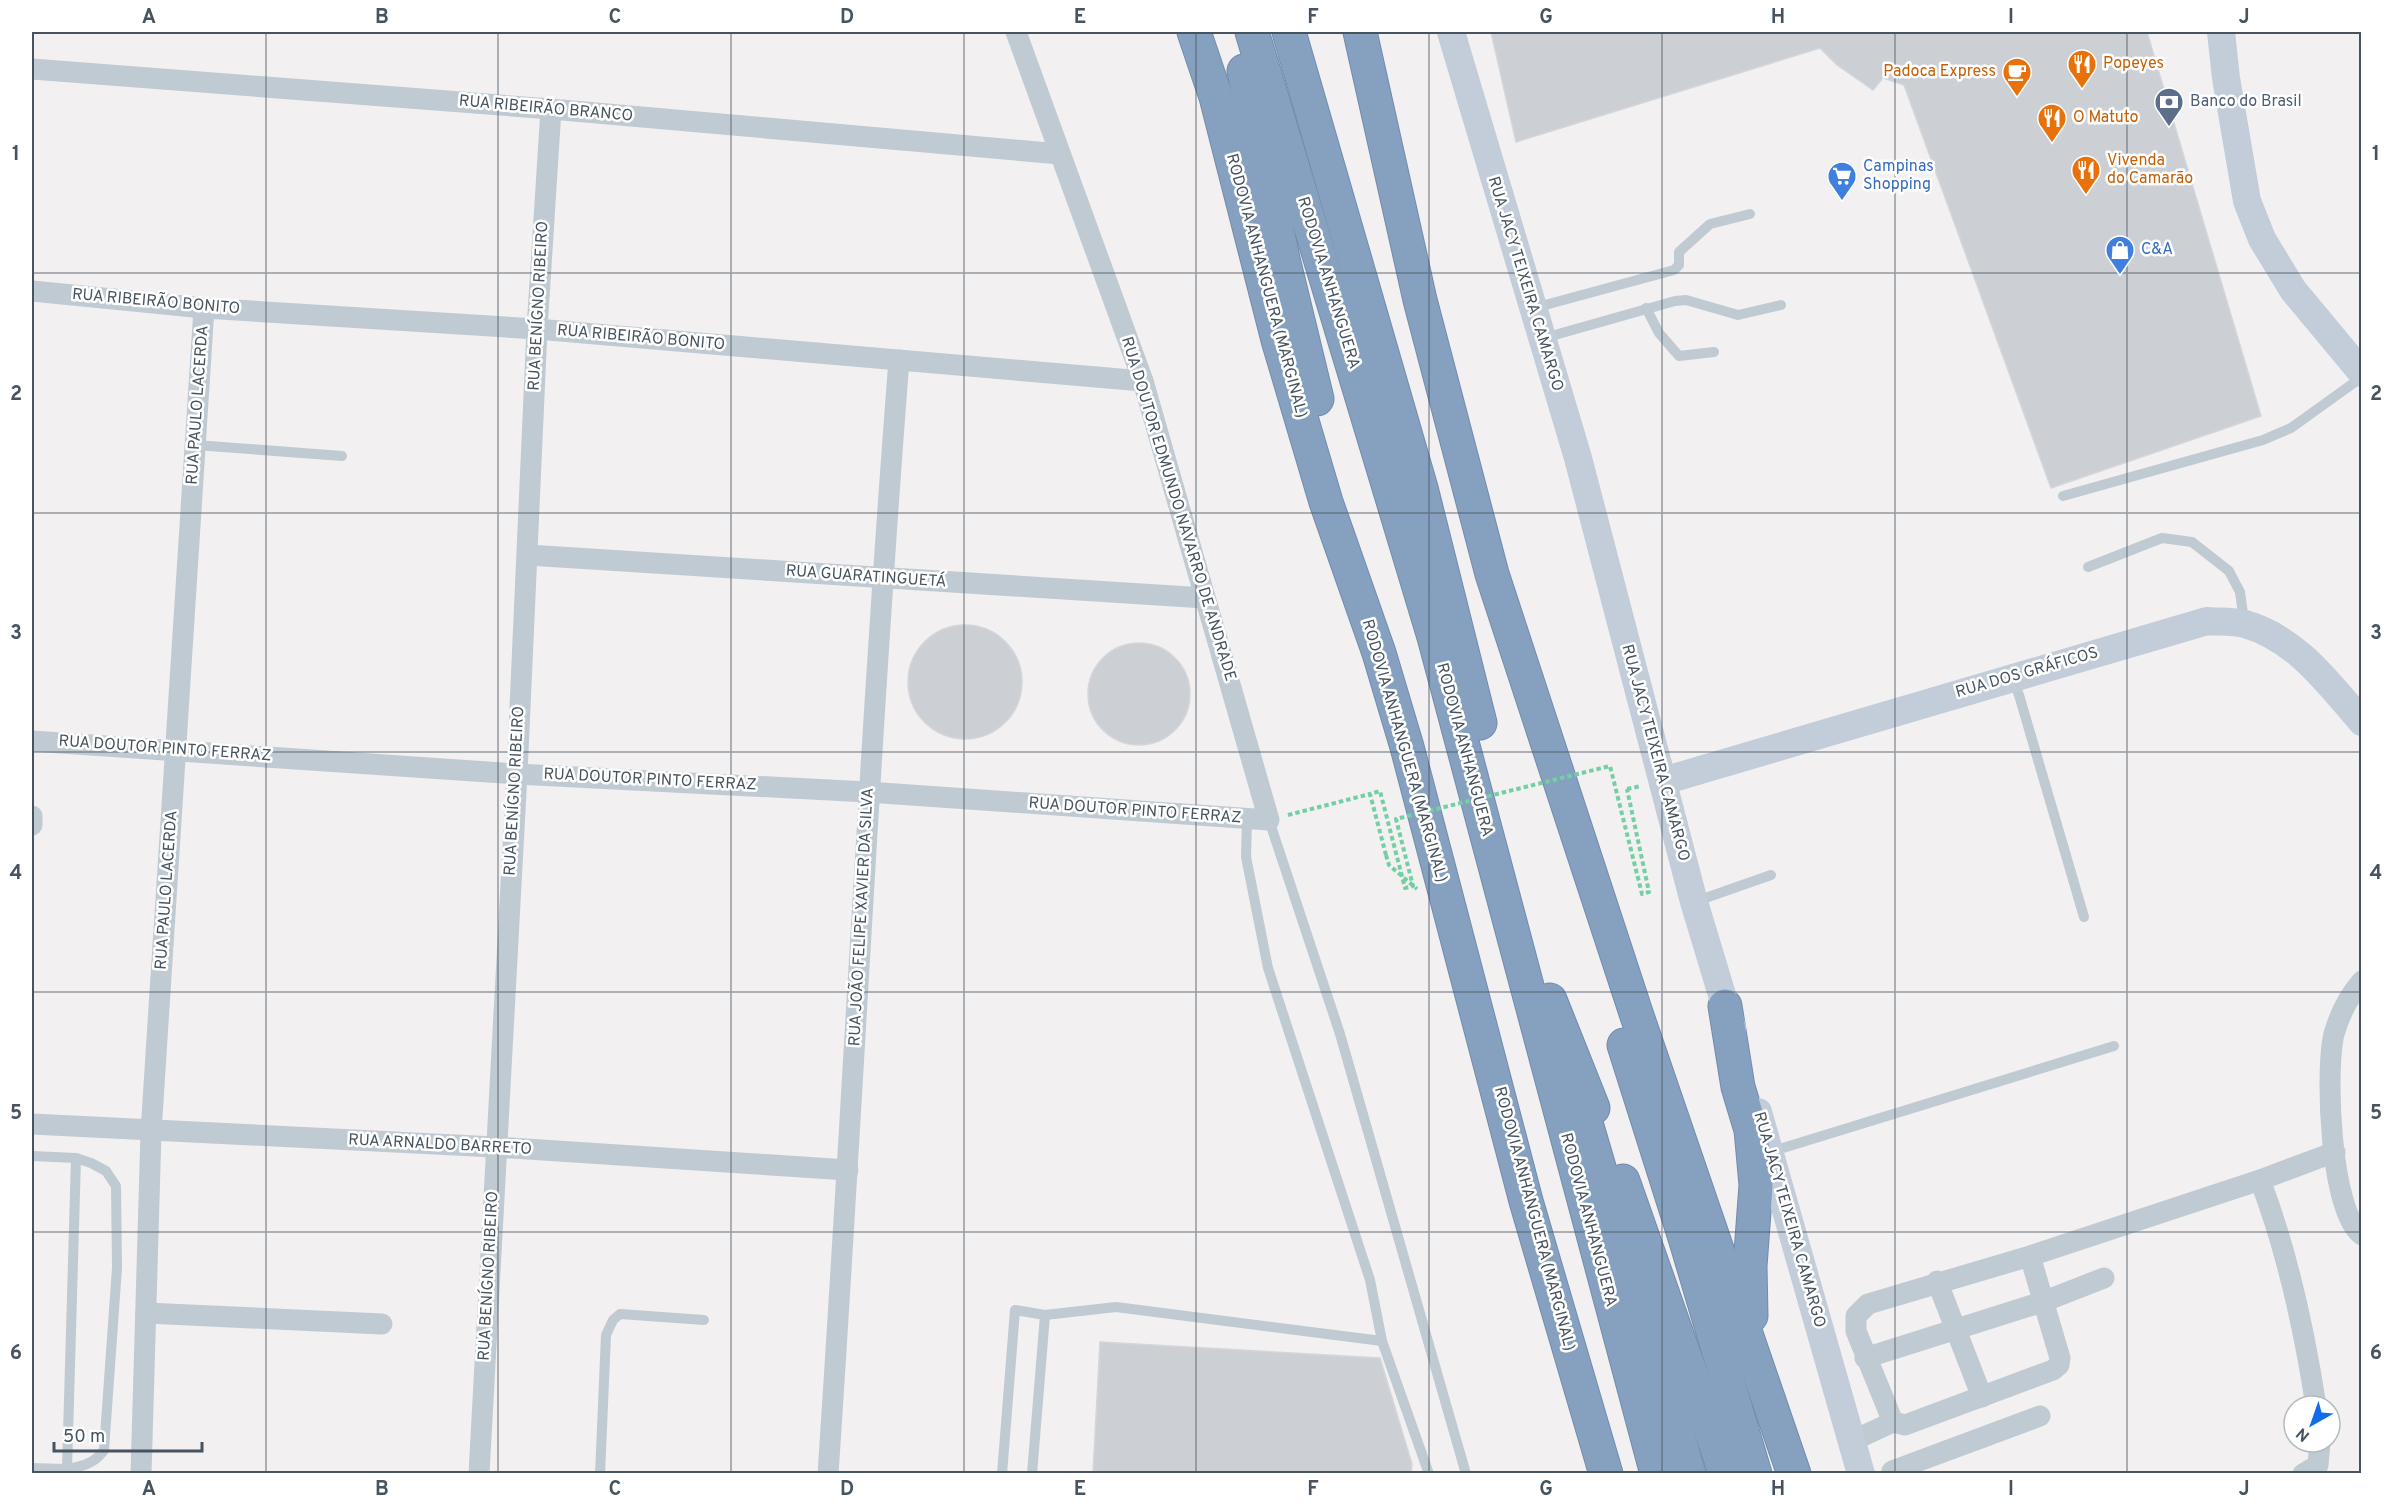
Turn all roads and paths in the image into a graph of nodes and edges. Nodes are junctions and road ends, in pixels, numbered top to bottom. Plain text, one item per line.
1 (1016, 32) edge
2 (1194, 32) edge
3 (1236, 32) edge
4 (1252, 32) edge
5 (1289, 32) edge
6 (1336, 32) edge
7 (1360, 32) edge
8 (1451, 32) edge
9 (2222, 32) edge
10 (32, 69) edge
11 (551, 109) junction
12 (1060, 154) junction
13 (1750, 213) dead end
14 (32, 291) edge
15 (1420, 300) junction
16 (1781, 305) dead end
17 (204, 308) junction
18 (1646, 308) junction
19 (1533, 309) junction
20 (537, 329) junction
21 (1542, 338) junction
22 (1714, 352) dead end
23 (900, 360) junction
24 (2361, 375) edge
25 (1143, 381) junction
26 (196, 445) junction
27 (342, 456) dead end
28 (2063, 496) dead end
29 (528, 555) junction
30 (2088, 567) dead end
31 (882, 578) junction
32 (1205, 598) junction
33 (2244, 624) junction
34 (1378, 653) junction
35 (1521, 662) junction
36 (2011, 677) junction
37 (2361, 722) edge
38 (32, 741) edge
39 (177, 749) junction
40 (517, 774) junction
41 (1663, 781) junction
42 (1627, 789) dead end
43 (868, 792) junction
44 (1370, 794) junction
45 (32, 816) edge
46 (1247, 819) junction
47 (1269, 820) junction
48 (32, 825) edge
49 (1386, 855) dead end
50 (1771, 875) dead end
51 (1694, 902) junction
52 (2084, 917) dead end
53 (2361, 981) edge
54 (1550, 1000) junction
55 (1725, 1006) junction
56 (2114, 1046) dead end
57 (32, 1124) edge
58 (151, 1132) junction
59 (495, 1147) junction
60 (1770, 1152) junction
61 (2335, 1152) junction
62 (32, 1156) edge
63 (76, 1158) junction
64 (848, 1170) junction
65 (2260, 1180) junction
66 (2361, 1235) edge
67 (2030, 1256) junction
68 (2104, 1278) dead end
69 (1937, 1281) junction
70 (2045, 1301) junction
71 (146, 1313) junction
72 (1045, 1315) junction
73 (704, 1320) dead end
74 (382, 1324) dead end
75 (1957, 1328) junction
76 (1382, 1341) junction
77 (1865, 1358) junction
78 (1758, 1365) junction
79 (2314, 1394) edge
80 (1982, 1397) junction
81 (2040, 1416) dead end
82 (1893, 1422) junction
83 (1852, 1441) junction
84 (2319, 1454) edge
85 (32, 1468) edge
86 (67, 1469) junction
87 (141, 1473) edge
88 (479, 1473) edge
89 (600, 1473) edge
90 (828, 1473) edge
91 (1002, 1473) edge
92 (1032, 1473) edge
93 (1428, 1473) edge
94 (1466, 1473) edge
95 (1606, 1473) edge
96 (1657, 1473) edge
97 (1689, 1473) edge
98 (1726, 1473) edge
99 (1755, 1473) edge
100 (1794, 1473) edge
101 (1861, 1473) edge
102 (1890, 1473) edge
103 (2303, 1473) edge

1 - 12 street, RUA DOUTOR EDMUNDO NAVARRO DE ANDRADE
2 - 34 highway, RODOVIA ANHANGUERA (MARGINAL)
3 - 34 highway
4 - 96 highway, RODOVIA ANHANGUERA
5 - 54 highway, RODOVIA ANHANGUERA
6 - 15 highway
7 - 15 highway
8 - 19 street, RUA JACY TEIXEIRA CAMARGO
9 - 24 street
10 - 11 street, RUA RIBEIRÃO BRANCO
11 - 12 street, RUA RIBEIRÃO BRANCO
11 - 20 street, RUA BENÍGNO RIBEIRO
12 - 25 street, RUA DOUTOR EDMUNDO NAVARRO DE ANDRADE
13 - 19 lane
14 - 17 street, RUA RIBEIRÃO BONITO
15 - 35 highway
16 - 18 lane
17 - 20 street, RUA RIBEIRÃO BONITO
17 - 26 street, RUA PAULO LACERDA
18 - 21 lane
18 - 22 lane
19 - 21 street, RUA JACY TEIXEIRA CAMARGO
20 - 23 street, RUA RIBEIRÃO BONITO
20 - 29 street, RUA BENÍGNO RIBEIRO
21 - 41 street, RUA JACY TEIXEIRA CAMARGO
23 - 25 street, RUA RIBEIRÃO BONITO
23 - 31 street, RUA JOÃO FELIPE XAVIER DA SILVA
24 - 28 lane
25 - 32 street, RUA DOUTOR EDMUNDO NAVARRO DE ANDRADE
26 - 27 lane
26 - 39 street, RUA PAULO LACERDA
29 - 31 street, RUA GUARATINGUETÁ
29 - 40 street, RUA BENÍGNO RIBEIRO
30 - 33 lane
31 - 32 street, RUA GUARATINGUETÁ
31 - 43 street, RUA JOÃO FELIPE XAVIER DA SILVA
32 - 47 street, RUA DOUTOR EDMUNDO NAVARRO DE ANDRADE
33 - 36 street, RUA DOS GRÁFICOS
33 - 37 street, RUA DOS GRÁFICOS
34 - 95 highway, RODOVIA ANHANGUERA (MARGINAL)
35 - 78 highway
35 - 99 highway
36 - 41 street, RUA DOS GRÁFICOS
36 - 52 lane
38 - 39 street, RUA DOUTOR PINTO FERRAZ
39 - 40 street, RUA DOUTOR PINTO FERRAZ
39 - 58 street, RUA PAULO LACERDA
40 - 43 street, RUA DOUTOR PINTO FERRAZ
40 - 59 street, RUA BENÍGNO RIBEIRO
41 - 51 street, RUA JACY TEIXEIRA CAMARGO
42 - 44 path, bridge
43 - 46 street, RUA DOUTOR PINTO FERRAZ
43 - 64 street, RUA JOÃO FELIPE XAVIER DA SILVA
44 - 47 path
44 - 49 path, bridge
45 - 48 street
46 - 47 street, RUA DOUTOR PINTO FERRAZ
46 - 76 lane
47 - 94 lane
50 - 51 lane
51 - 55 street, RUA JACY TEIXEIRA CAMARGO
53 - 61 street
54 - 97 highway, RODOVIA ANHANGUERA
54 - 98 highway
55 - 60 street, RUA JACY TEIXEIRA CAMARGO
55 - 78 highway
56 - 60 lane
57 - 58 street, RUA ARNALDO BARRETO
58 - 59 street, RUA ARNALDO BARRETO
58 - 71 street, RUA PAULO LACERDA
59 - 64 street, RUA ARNALDO BARRETO
59 - 88 street, RUA BENÍGNO RIBEIRO
60 - 83 street, RUA JACY TEIXEIRA CAMARGO
61 - 65 street
61 - 66 street
62 - 63 lane
63 - 86 lane
63 - 86 lane
64 - 90 street, RUA JOÃO FELIPE XAVIER DA SILVA
65 - 67 street
65 - 79 street
67 - 69 street
67 - 70 street
68 - 70 street
69 - 75 street
69 - 77 street
70 - 75 street
70 - 80 street
71 - 74 street
71 - 87 street, RUA PAULO LACERDA
72 - 76 lane
72 - 91 lane
72 - 92 lane
73 - 89 lane
75 - 77 street
75 - 80 street
76 - 93 lane
77 - 82 street
78 - 100 highway
80 - 82 street
81 - 102 street
82 - 83 street
83 - 101 street, RUA JACY TEIXEIRA CAMARGO
84 - 103 street
85 - 86 lane

